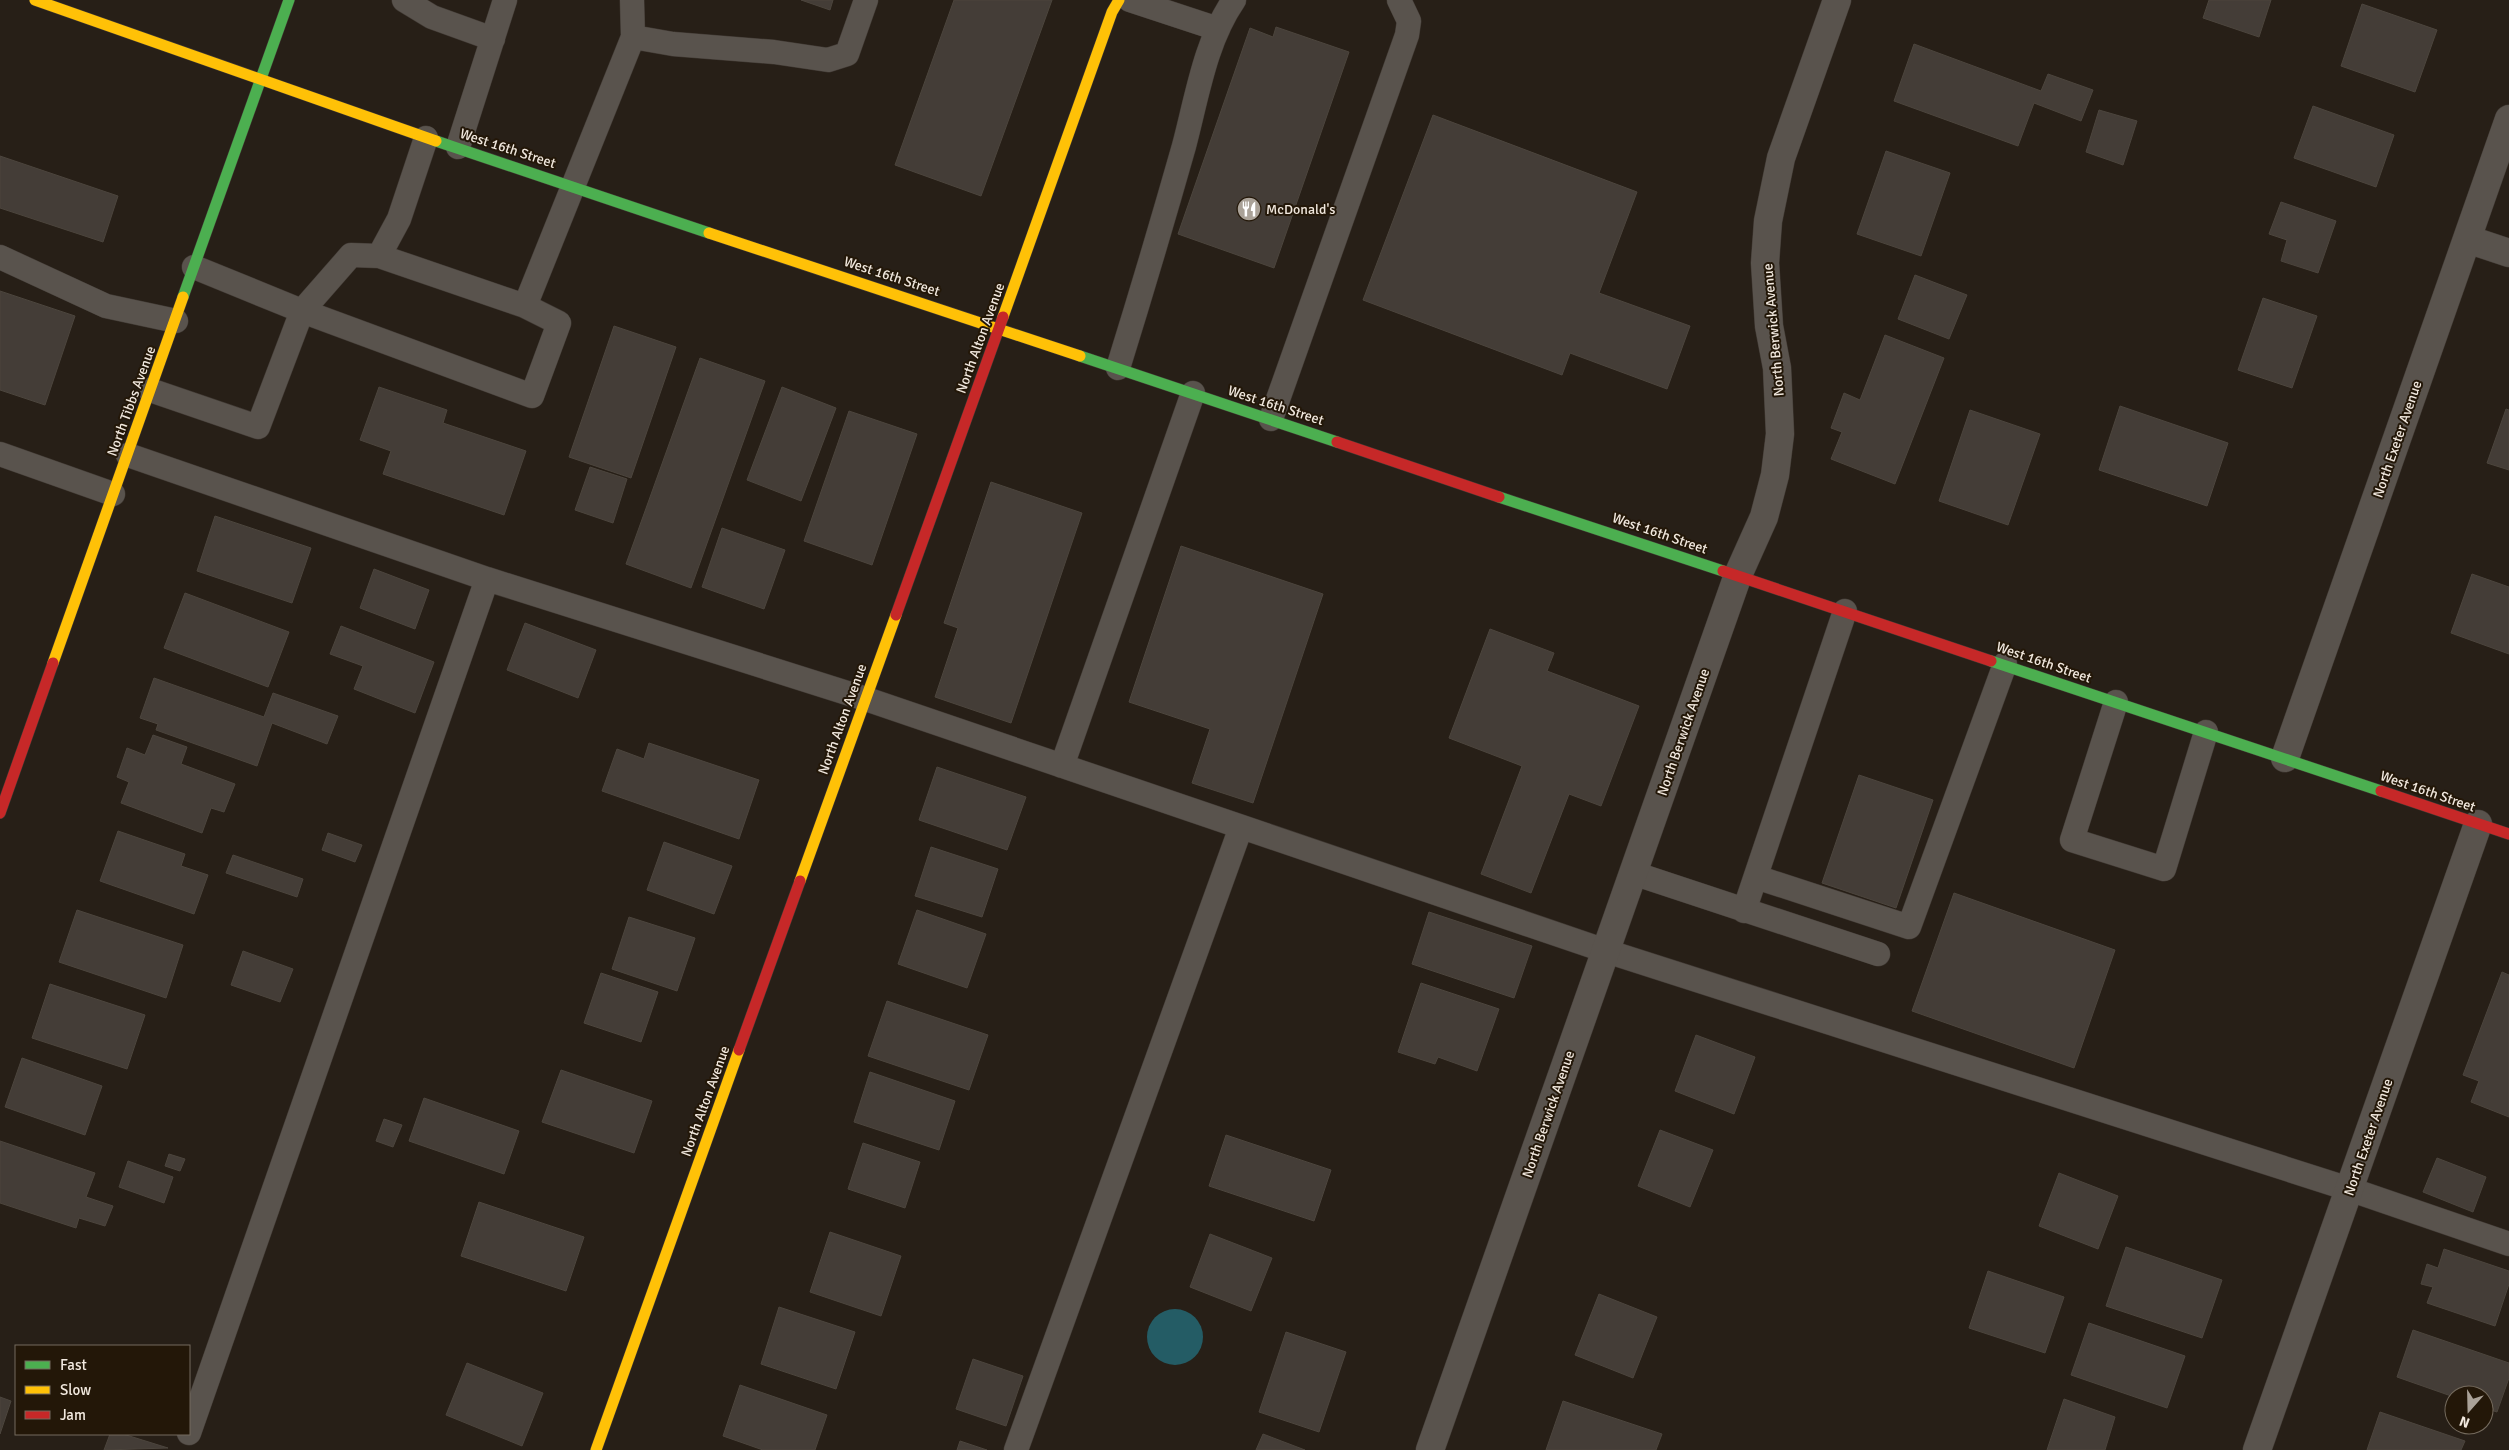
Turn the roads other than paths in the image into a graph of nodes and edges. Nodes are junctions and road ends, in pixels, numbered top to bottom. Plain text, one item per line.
1 (290, 0) edge
2 (404, 0) edge
3 (505, 0) edge
4 (632, 0) edge
5 (866, 0) edge
6 (1119, 0) edge
7 (1130, 0) edge
8 (1234, 0) edge
9 (1399, 0) edge
10 (1837, 0) edge
11 (41, 1) edge
12 (1218, 29) junction
13 (633, 37) junction
14 (493, 39) junction
15 (261, 81) junction
16 (2509, 119) edge
17 (426, 138) junction
18 (458, 147) junction
19 (573, 185) junction
20 (2467, 239) junction
21 (2509, 252) edge
22 (379, 256) junction
23 (0, 257) edge
24 (194, 267) junction
25 (525, 306) junction
26 (302, 311) junction
27 (176, 321) junction
28 (999, 328) junction
29 (1118, 368) junction
30 (150, 390) junction
31 (1192, 393) junction
32 (1271, 419) junction
33 (0, 454) edge
34 (128, 454) junction
35 (113, 494) junction
36 (1738, 576) junction
37 (486, 579) junction
38 (1845, 611) junction
39 (2005, 664) junction
40 (866, 699) junction
41 (2116, 702) junction
42 (2206, 732) junction
43 (2285, 758) junction
44 (1062, 766) junction
45 (0, 813) edge
46 (2478, 824) junction
47 (1241, 827) junction
48 (2509, 834) edge
49 (1633, 873) junction
50 (1756, 878) junction
51 (1744, 911) junction
52 (1606, 951) junction
53 (1878, 954) dead end
54 (2349, 1189) junction
55 (2509, 1244) edge
56 (190, 1430) edge
57 (188, 1435) edge
58 (183, 1450) edge
59 (596, 1450) edge
60 (1016, 1450) edge
61 (1430, 1450) edge
62 (2257, 1450) edge

1 - 15 main road, North Tibbs Avenue
2 - 14 lane
3 - 14 lane
4 - 13 lane
5 - 13 lane
6 - 28 main road, North Alton Avenue
7 - 12 lane
8 - 12 lane
9 - 32 lane
10 - 36 street, North Berwick Avenue
11 - 15 main road, West 16th Street
12 - 29 lane
13 - 19 lane
14 - 18 lane
15 - 17 main road, West 16th Street
15 - 24 main road, North Tibbs Avenue
16 - 20 street, North Exeter Avenue
17 - 18 main road, West 16th Street
17 - 22 lane
18 - 19 main road, West 16th Street
19 - 25 lane
19 - 28 main road, West 16th Street
20 - 21 street
20 - 43 street, North Exeter Avenue
22 - 25 lane
22 - 26 lane
23 - 27 lane
24 - 26 lane
24 - 27 main road, North Tibbs Avenue
25 - 26 lane
26 - 30 lane
27 - 30 main road, North Tibbs Avenue
28 - 29 main road, West 16th Street
28 - 40 main road, North Alton Avenue
29 - 31 main road, West 16th Street
30 - 34 main road, North Tibbs Avenue
31 - 32 main road, West 16th Street
31 - 44 lane
32 - 36 main road, West 16th Street
33 - 35 lane
34 - 35 main road, North Tibbs Avenue
34 - 37 lane
35 - 45 main road, North Tibbs Avenue
36 - 38 main road, West 16th Street
36 - 49 street, North Berwick Avenue
37 - 40 lane
37 - 56 lane
38 - 39 main road, West 16th Street
38 - 50 lane
39 - 41 main road, West 16th Street
39 - 50 lane
40 - 44 lane
40 - 59 main road, North Alton Avenue
41 - 42 main road, West 16th Street
41 - 42 lane
42 - 43 main road, West 16th Street
43 - 46 main road, West 16th Street
44 - 47 lane
46 - 48 main road, West 16th Street
46 - 54 street, North Exeter Avenue
47 - 52 lane
47 - 60 lane
49 - 51 lane
49 - 52 street, North Berwick Avenue
50 - 51 lane
51 - 53 lane
52 - 54 lane
52 - 61 street, North Berwick Avenue
54 - 55 lane
54 - 62 street, North Exeter Avenue
57 - 58 lane

